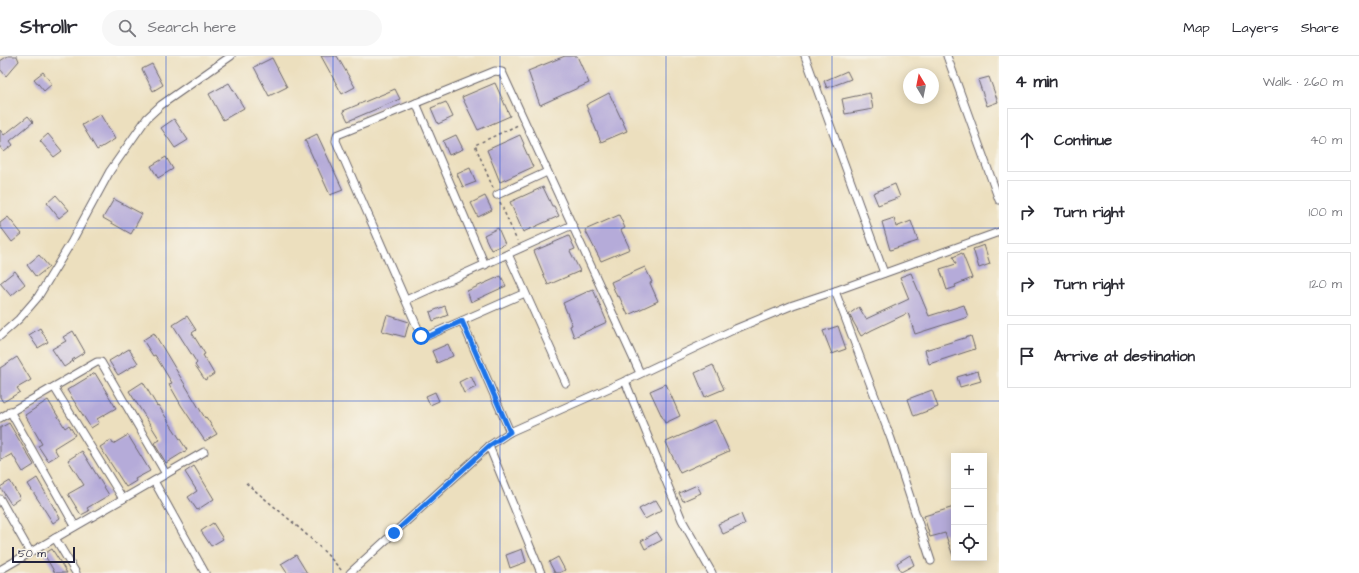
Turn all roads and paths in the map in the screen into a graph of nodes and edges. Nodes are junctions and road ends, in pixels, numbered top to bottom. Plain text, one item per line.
1 (231, 56) edge
2 (805, 56) edge
3 (947, 56) edge
4 (416, 103) junction
5 (525, 122) junction
6 (547, 172) junction
7 (496, 195) junction
8 (999, 200) edge
9 (572, 225) junction
10 (999, 232) edge
11 (520, 248) junction
12 (508, 254) junction
13 (484, 265) junction
14 (884, 273) junction
15 (835, 291) junction
16 (524, 293) junction
17 (406, 300) junction
18 (462, 321) junction
19 (0, 336) edge
20 (640, 374) junction
21 (625, 381) junction
22 (566, 383) dead end
23 (54, 386) junction
24 (10, 412) junction
25 (0, 418) edge
26 (510, 432) junction
27 (489, 446) junction
28 (204, 452) dead end
29 (166, 474) junction
30 (154, 481) junction
31 (246, 483) dead end
32 (0, 499) edge
33 (124, 499) junction
34 (75, 526) junction
35 (55, 538) junction
36 (30, 552) junction
37 (931, 562) dead end
38 (0, 570) edge
39 (76, 573) edge
40 (205, 573) edge
41 (344, 573) edge
42 (350, 573) edge
43 (541, 573) edge
44 (712, 573) edge

1 - 19 street
2 - 14 street
3 - 8 street
4 - 5 street
4 - 13 street
4 - 17 street
5 - 6 street
5 - 7 path
6 - 7 street
6 - 9 street
7 - 11 path
9 - 11 street
9 - 20 street
10 - 14 street
11 - 12 street
12 - 13 street
12 - 16 street
13 - 17 street
14 - 15 street
15 - 20 street
15 - 37 street
16 - 18 street
16 - 22 street
17 - 18 street
18 - 26 street
20 - 21 street
21 - 26 street
21 - 44 street
23 - 24 street
23 - 29 street
23 - 33 street
24 - 25 street
24 - 34 street
26 - 27 street
27 - 42 street
27 - 43 street
28 - 29 street
29 - 30 street
30 - 33 street
30 - 40 street
31 - 41 path
32 - 36 street
33 - 34 street
34 - 35 street
35 - 36 street
35 - 39 street
36 - 38 street

